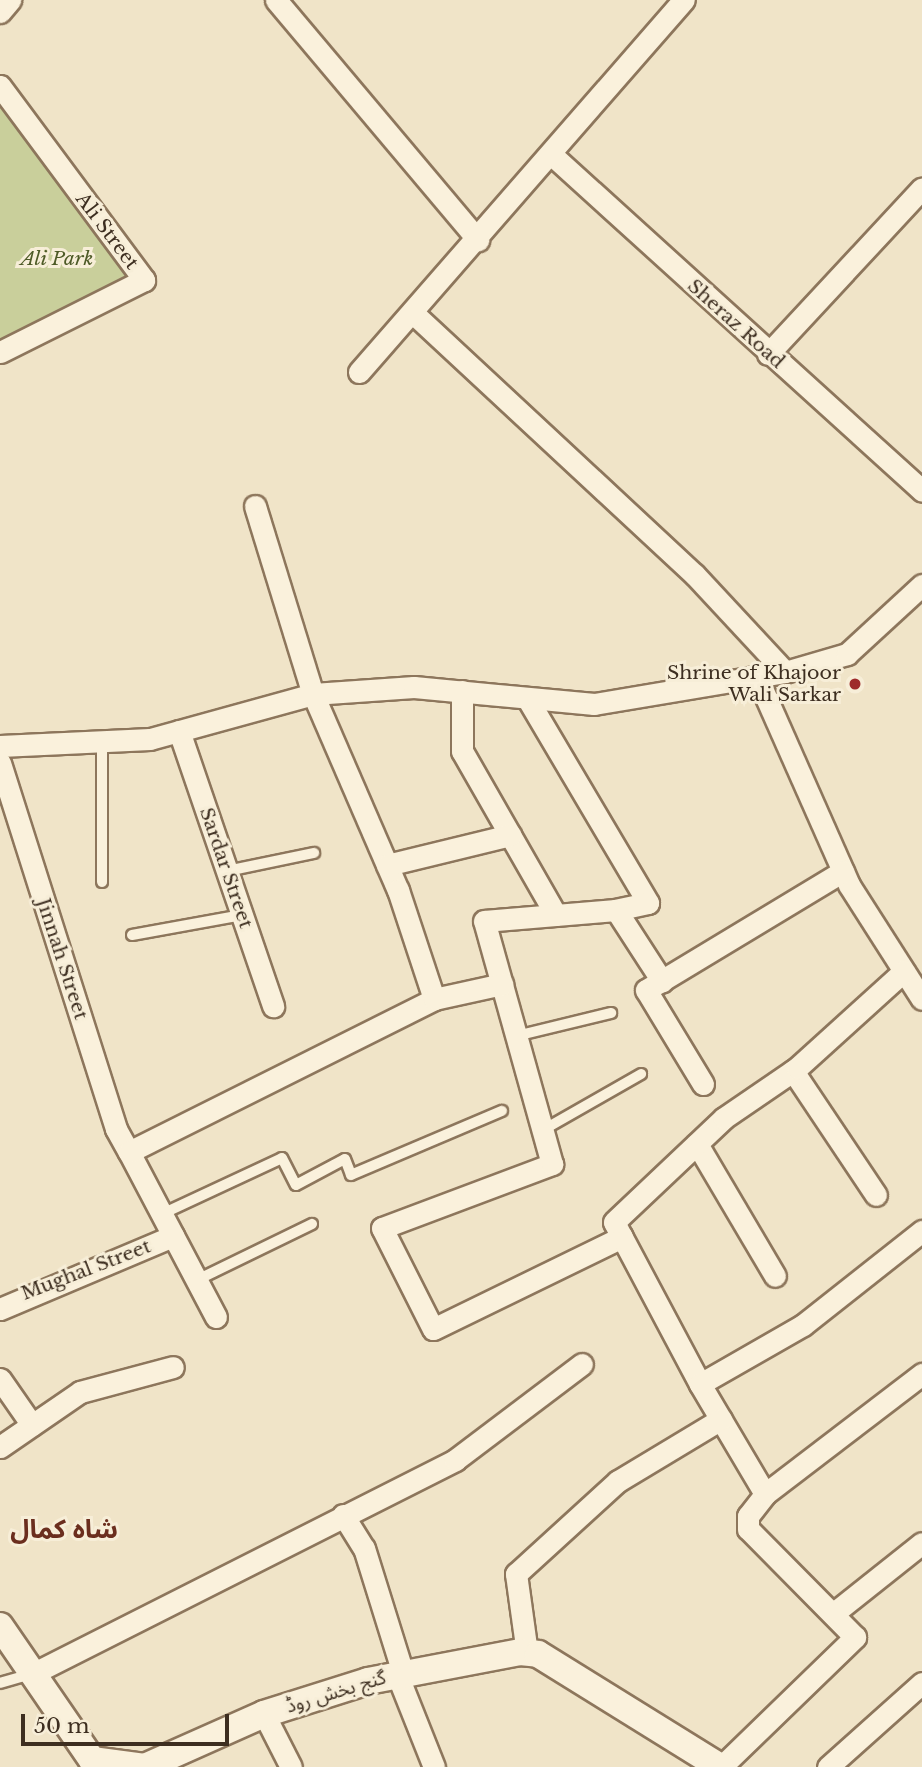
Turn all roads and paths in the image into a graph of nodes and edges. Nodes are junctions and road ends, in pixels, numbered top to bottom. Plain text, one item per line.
1 (10, 0) edge
2 (276, 0) edge
3 (684, 0) edge
4 (0, 12) edge
5 (0, 86) edge
6 (552, 155) junction
7 (922, 188) edge
8 (478, 240) junction
9 (413, 313) junction
10 (0, 352) edge
11 (768, 354) junction
12 (359, 372) dead end
13 (922, 491) edge
14 (255, 506) dead end
15 (922, 585) edge
16 (785, 672) junction
17 (757, 677) junction
18 (462, 691) junction
19 (313, 694) junction
20 (527, 698) junction
21 (180, 731) junction
22 (102, 741) junction
23 (0, 746) edge
24 (0, 763) edge
25 (510, 835) junction
26 (314, 853) dead end
27 (387, 865) junction
28 (227, 871) junction
29 (843, 871) junction
30 (103, 882) dead end
31 (616, 909) junction
32 (242, 915) junction
33 (556, 915) junction
34 (132, 935) dead end
35 (904, 971) junction
36 (662, 981) junction
37 (502, 984) junction
38 (434, 999) junction
39 (922, 999) edge
40 (273, 1006) dead end
41 (611, 1013) dead end
42 (516, 1036) junction
43 (793, 1071) junction
44 (641, 1074) dead end
45 (703, 1084) dead end
46 (502, 1111) dead end
47 (543, 1130) junction
48 (697, 1144) junction
49 (129, 1152) junction
50 (876, 1195) dead end
51 (162, 1214) junction
52 (312, 1224) dead end
53 (922, 1231) edge
54 (173, 1236) junction
55 (622, 1237) junction
56 (775, 1276) dead end
57 (197, 1280) junction
58 (0, 1308) edge
59 (216, 1317) dead end
60 (582, 1364) dead end
61 (173, 1367) dead end
62 (922, 1374) edge
63 (0, 1380) edge
64 (700, 1384) junction
65 (721, 1419) junction
66 (32, 1425) junction
67 (0, 1447) edge
68 (765, 1494) junction
69 (343, 1516) junction
70 (922, 1543) edge
71 (834, 1613) junction
72 (0, 1626) edge
73 (527, 1653) junction
74 (34, 1673) junction
75 (400, 1673) junction
76 (0, 1683) edge
77 (922, 1683) edge
78 (264, 1714) junction
79 (145, 1767) edge
80 (291, 1767) edge
81 (434, 1767) edge
82 (721, 1767) edge
83 (828, 1767) edge

1 - 4 street
2 - 8 street
3 - 6 street
5 - 10 street, Ali Street
6 - 8 street
6 - 11 street, Sheraz Road
7 - 11 street
8 - 9 street
9 - 12 street
9 - 16 street
11 - 13 street, Sheraz Road
14 - 19 street
15 - 16 street
16 - 17 street
17 - 20 street
17 - 29 street
18 - 19 street
18 - 20 street
18 - 25 street
19 - 21 street
19 - 27 street
20 - 31 street
21 - 22 street
21 - 28 street, Sardar Street
22 - 23 street
22 - 30 lane
24 - 49 street, Jinnah Street
25 - 27 street
25 - 33 street
26 - 28 lane
27 - 38 street
28 - 32 street, Sardar Street
29 - 35 street
29 - 36 street
31 - 33 street
31 - 36 street
32 - 34 lane
32 - 40 street, Sardar Street
33 - 37 street
35 - 39 street
35 - 43 street
36 - 45 street
37 - 38 street
37 - 42 street
38 - 49 street
41 - 42 lane
42 - 47 street
43 - 48 street
43 - 50 street
44 - 47 lane
46 - 51 lane
47 - 55 street
48 - 55 street
48 - 56 street
49 - 51 street, Jinnah Street
51 - 54 street, Jinnah Street
52 - 57 lane
53 - 64 street
54 - 57 street, Jinnah Street
54 - 58 street, Mughal Street
55 - 64 street
57 - 59 street, Jinnah Street
60 - 69 street
61 - 66 street
62 - 68 street
63 - 66 street
64 - 65 street
65 - 68 street
65 - 73 street
66 - 67 street
68 - 71 street
69 - 74 street
69 - 75 street
70 - 71 street
71 - 82 street
72 - 74 street, گنج بخش روڈ
73 - 75 street, گنج بخش روڈ
73 - 82 street
74 - 76 lane
74 - 79 street, گنج بخش روڈ
75 - 78 street, گنج بخش روڈ
75 - 81 street
77 - 83 street
78 - 79 street, گنج بخش روڈ
78 - 80 street

